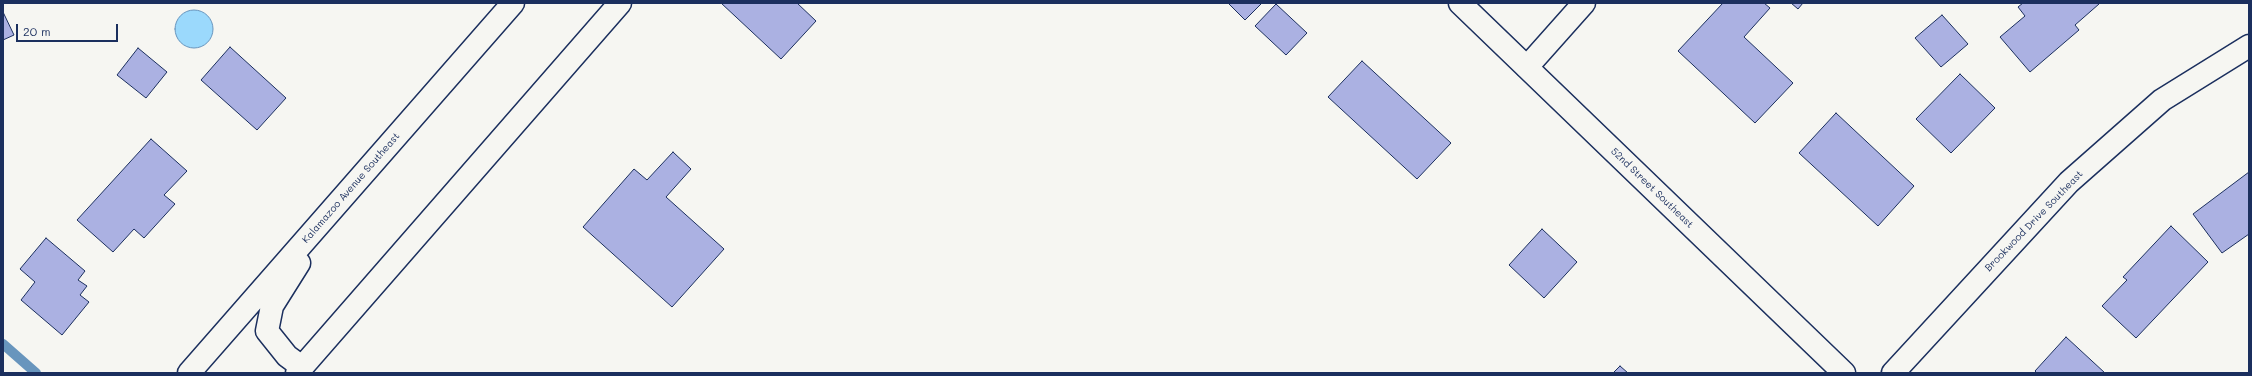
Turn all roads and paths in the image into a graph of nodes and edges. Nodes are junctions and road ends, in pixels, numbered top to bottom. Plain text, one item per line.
1 (513, 3) edge
2 (620, 3) edge
3 (1460, 3) edge
4 (1584, 3) edge
5 (2249, 46) edge
6 (1527, 68) junction
7 (331, 211) junction
8 (300, 370) edge
9 (189, 373) edge
10 (1844, 373) edge
11 (1893, 373) edge

1 - 7 main road, Kalamazoo Avenue Southeast
2 - 8 main road
3 - 6 main road, 52nd Street Southeast
4 - 6 main road
5 - 11 main road, Brookwood Drive Southeast
6 - 10 main road, 52nd Street Southeast
7 - 8 main road
7 - 9 main road, Kalamazoo Avenue Southeast

